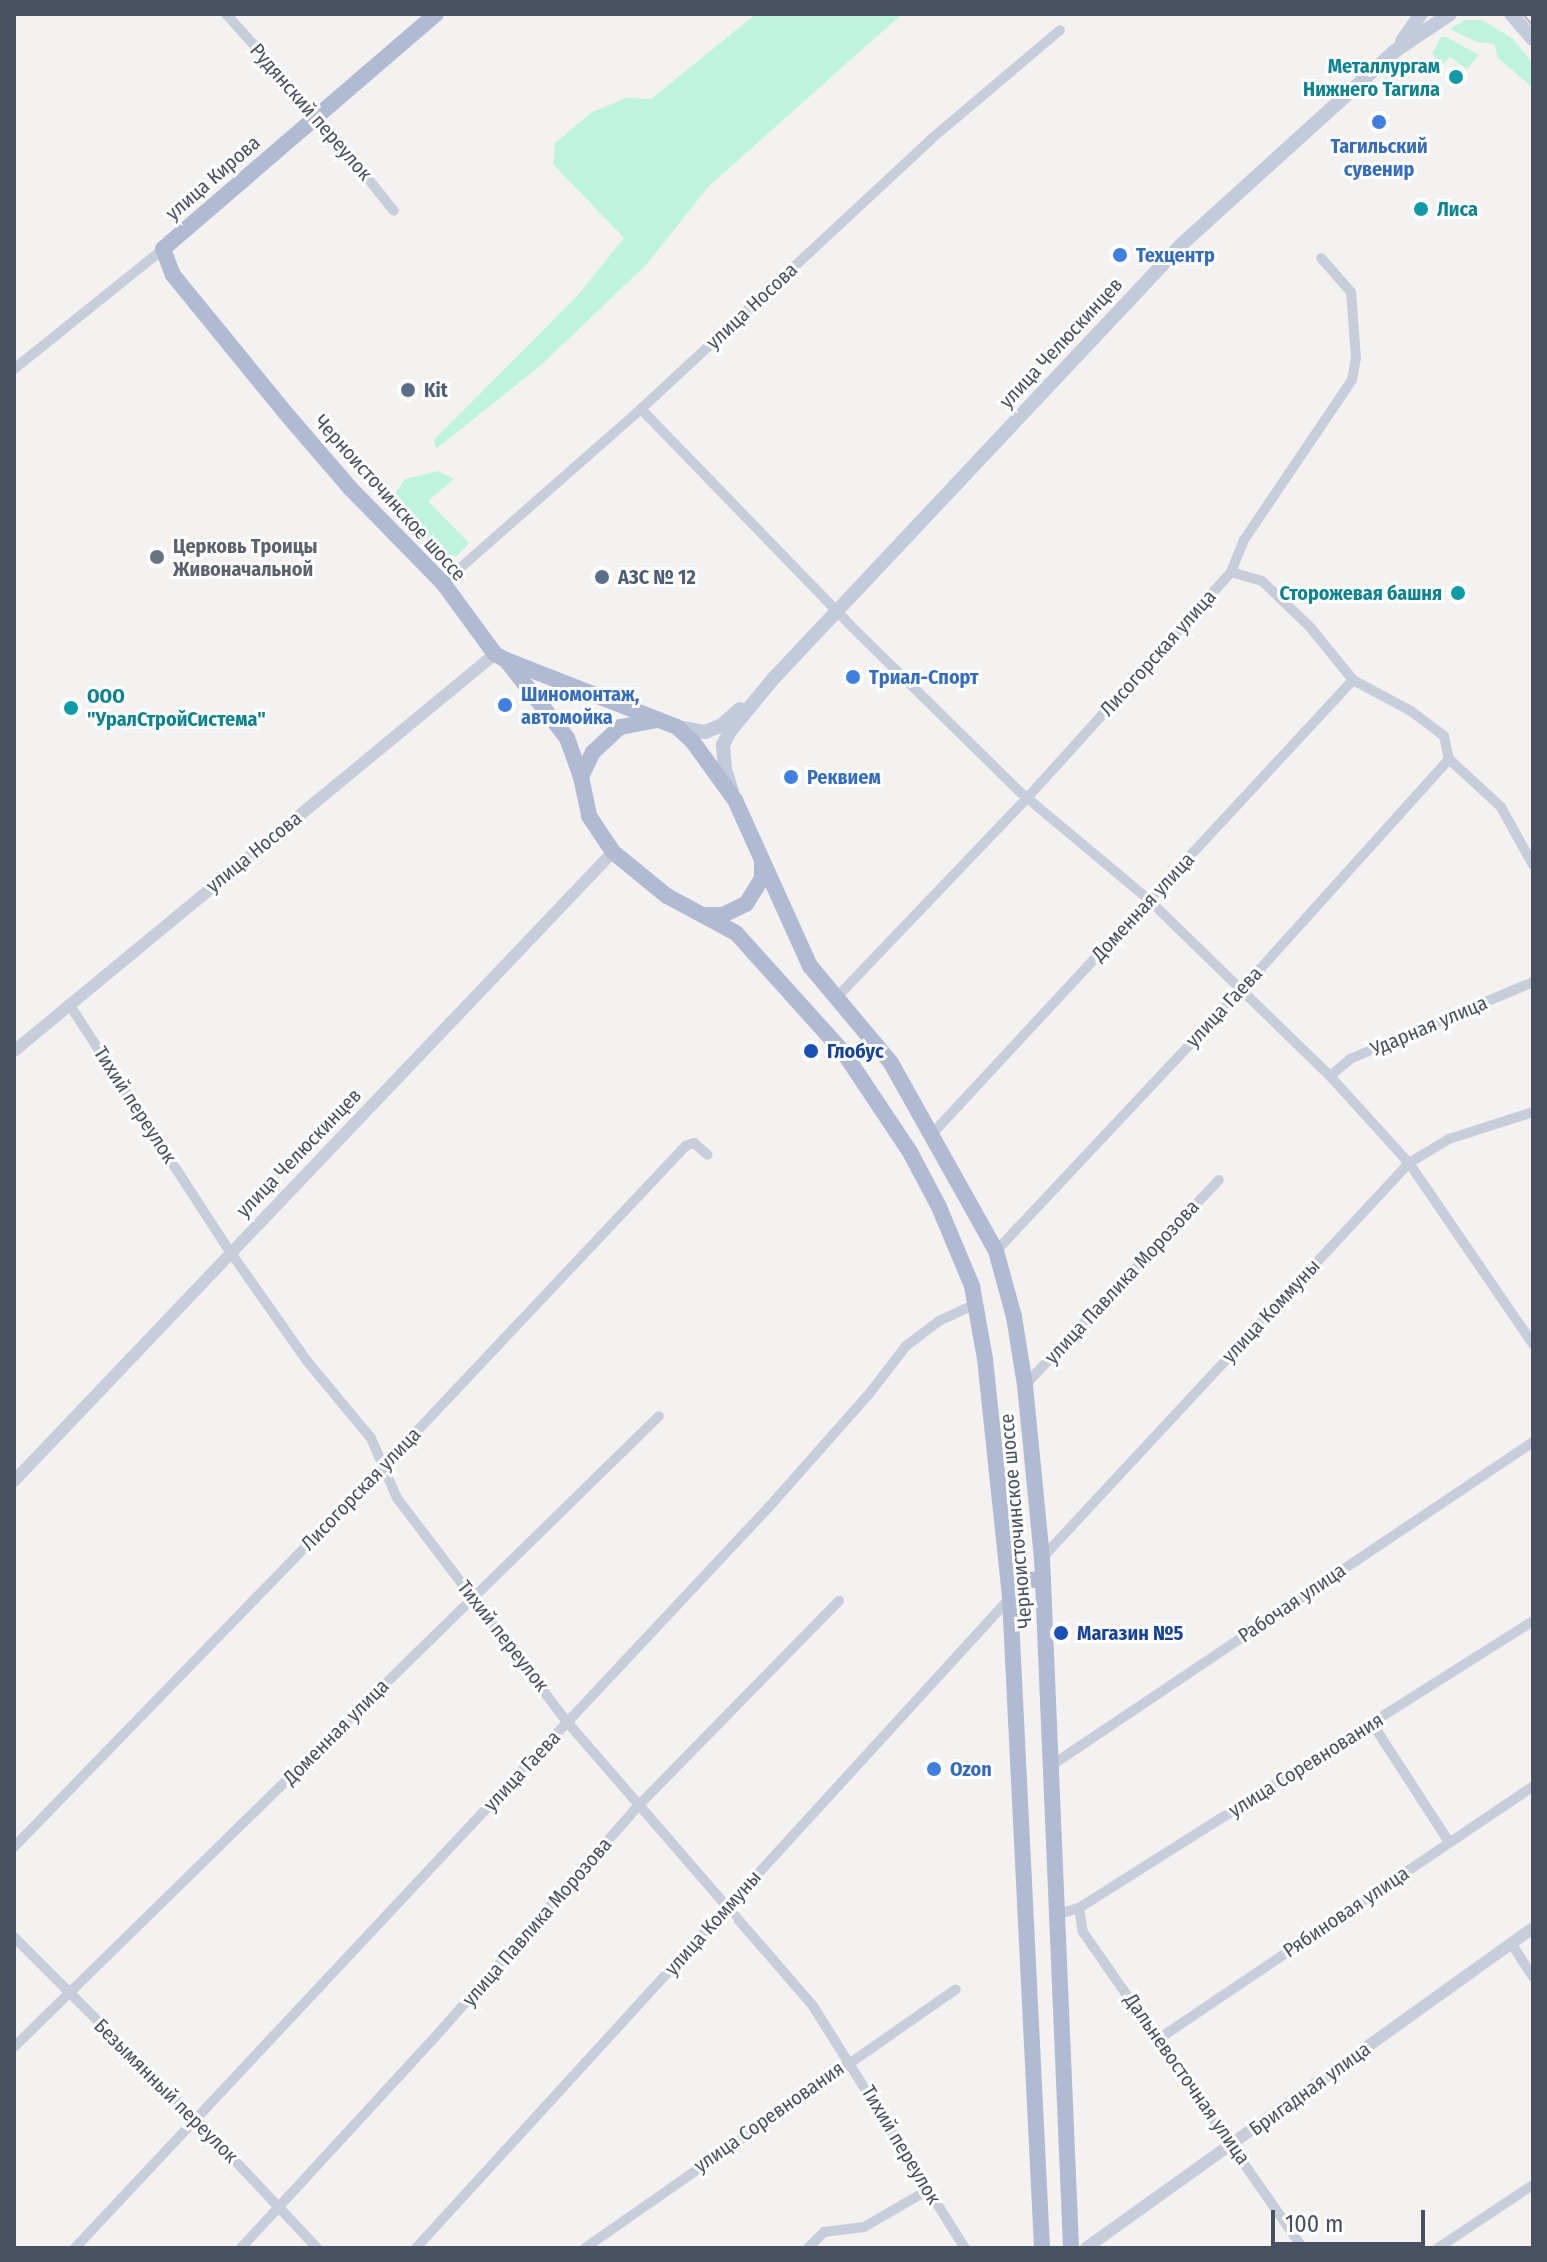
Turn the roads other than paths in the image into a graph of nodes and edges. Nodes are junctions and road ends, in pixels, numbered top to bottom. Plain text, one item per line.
1 (226, 14) edge
2 (436, 14) edge
3 (1421, 14) edge
4 (1450, 14) edge
5 (1497, 14) edge
6 (1516, 19) edge
7 (1060, 30) dead end
8 (1533, 39) edge
9 (1395, 51) junction
10 (316, 114) junction
11 (394, 211) dead end
12 (163, 249) junction
13 (1321, 258) dead end
14 (14, 369) edge
15 (641, 409) junction
16 (1231, 572) junction
17 (443, 583) junction
18 (836, 611) junction
19 (500, 657) junction
20 (773, 679) junction
21 (1353, 680) junction
22 (659, 720) junction
23 (677, 727) junction
24 (1449, 759) junction
25 (581, 777) junction
26 (1028, 797) junction
27 (735, 800) junction
28 (613, 852) junction
29 (762, 861) junction
30 (1533, 865) edge
31 (1149, 900) junction
32 (697, 914) junction
33 (1533, 982) edge
34 (1243, 988) junction
35 (836, 998) junction
36 (69, 1004) junction
37 (14, 1051) edge
38 (1330, 1076) junction
39 (1533, 1112) edge
40 (932, 1134) junction
41 (708, 1155) dead end
42 (1409, 1163) junction
43 (1219, 1180) dead end
44 (996, 1251) junction
45 (231, 1253) junction
46 (975, 1304) junction
47 (1533, 1344) edge
48 (1025, 1385) junction
49 (659, 1416) dead end
50 (1533, 1442) edge
51 (385, 1465) junction
52 (14, 1481) edge
53 (1042, 1558) junction
54 (1043, 1579) junction
55 (1010, 1590) junction
56 (472, 1597) junction
57 (839, 1601) dead end
58 (1533, 1621) edge
59 (568, 1723) junction
60 (1372, 1723) junction
61 (1052, 1765) junction
62 (1533, 1786) edge
63 (639, 1805) junction
64 (1449, 1842) junction
65 (14, 1847) edge
66 (727, 1908) junction
67 (1079, 1908) junction
68 (1059, 1914) junction
69 (1533, 1928) edge
70 (14, 1937) edge
71 (1511, 1943) junction
72 (1533, 1977) edge
73 (956, 1989) dead end
74 (71, 1995) junction
75 (1160, 2038) junction
76 (14, 2047) edge
77 (850, 2059) junction
78 (195, 2118) junction
79 (1234, 2145) junction
80 (1533, 2185) edge
81 (928, 2190) junction
82 (279, 2207) junction
83 (75, 2248) edge
84 (241, 2248) edge
85 (317, 2248) edge
86 (416, 2248) edge
87 (585, 2248) edge
88 (808, 2248) edge
89 (965, 2248) edge
90 (1042, 2248) edge
91 (1071, 2248) edge
92 (1086, 2248) edge
93 (1303, 2248) edge
94 (1438, 2248) edge

1 - 10 street, Рудянский переулок
2 - 10 main road, улица Кирова
3 - 9 main road, улица Челюскинцев
4 - 9 main road, улица Челюскинцев
5 - 6 main road
6 - 8 main road
7 - 15 street, улица Носова
9 - 18 main road, улица Челюскинцев
10 - 11 street, Рудянский переулок
10 - 12 main road, улица Кирова
12 - 14 street, улица Кирова
12 - 17 main road, Черноисточинское шоссе
13 - 16 street, Лисогорская улица
15 - 17 street, улица Носова
15 - 18 street
16 - 21 street
16 - 26 street, Лисогорская улица
17 - 19 main road, Черноисточинское шоссе
18 - 20 main road, улица Челюскинцев
18 - 26 street
19 - 22 main road
19 - 25 main road, Черноисточинское шоссе
19 - 36 street, улица Носова
20 - 23 main road, улица Челюскинцев
20 - 27 main road, улица Челюскинцев
21 - 24 street
21 - 31 street, Доменная улица
22 - 23 main road
22 - 25 main road
23 - 27 main road
24 - 30 street
24 - 34 street, улица Гаева
25 - 28 main road
26 - 31 street
26 - 35 street, Лисогорская улица
27 - 29 main road
28 - 32 main road
28 - 45 street, улица Челюскинцев
29 - 32 main road
29 - 35 main road, Черноисточинское шоссе
31 - 34 street
31 - 40 street, Доменная улица
32 - 46 main road, Черноисточинское шоссе
33 - 38 street, Ударная улица
34 - 38 street
34 - 44 street, улица Гаева
35 - 40 main road, Черноисточинское шоссе
36 - 37 street, улица Носова
36 - 45 street, Тихий переулок
38 - 42 street
39 - 42 street, улица Коммуны
40 - 44 main road, Черноисточинское шоссе
41 - 51 street, Лисогорская улица
42 - 47 street
42 - 53 street, улица Коммуны
43 - 48 street, улица Павлика Морозова
44 - 48 main road, Черноисточинское шоссе
45 - 51 street, Тихий переулок
45 - 52 street, улица Челюскинцев
46 - 55 main road, Черноисточинское шоссе
46 - 59 street, улица Гаева
48 - 53 main road, Черноисточинское шоссе
49 - 56 street, Доменная улица
50 - 61 street, Рабочая улица
51 - 56 street, Тихий переулок
51 - 65 street, Лисогорская улица
53 - 54 main road, Черноисточинское шоссе
54 - 55 main road
54 - 61 main road, Черноисточинское шоссе
55 - 66 street, улица Коммуны
55 - 90 main road, Черноисточинское шоссе
56 - 59 street, Тихий переулок
56 - 74 street, Доменная улица
57 - 63 street, улица Павлика Морозова
58 - 60 street, улица Соревнования
59 - 63 street, Тихий переулок
59 - 78 street, улица Гаева
60 - 64 street
60 - 67 street, улица Соревнования
61 - 68 main road, Черноисточинское шоссе
62 - 64 street, Рябиновая улица
63 - 66 street, Тихий переулок
63 - 82 street, улица Павлика Морозова
64 - 75 street, Рябиновая улица
66 - 77 street, Тихий переулок
66 - 86 street, улица Коммуны
67 - 68 street, улица Соревнования
67 - 75 street, Дальневосточная улица
68 - 91 main road, Черноисточинское шоссе
69 - 71 street, Бригадная улица
70 - 74 street, Безымянный переулок
71 - 72 street
71 - 79 street, Бригадная улица
73 - 77 street, улица Соревнования
74 - 76 street, Доменная улица
74 - 78 street, Безымянный переулок
75 - 79 street, Дальневосточная улица
77 - 81 street, Тихий переулок
77 - 87 street, улица Соревнования
78 - 82 street, Безымянный переулок
78 - 83 street, улица Гаева
79 - 92 street, Бригадная улица
79 - 93 street, Дальневосточная улица
80 - 94 street
81 - 88 street
81 - 89 street, Тихий переулок
82 - 84 street, улица Павлика Морозова
82 - 85 street, Безымянный переулок

